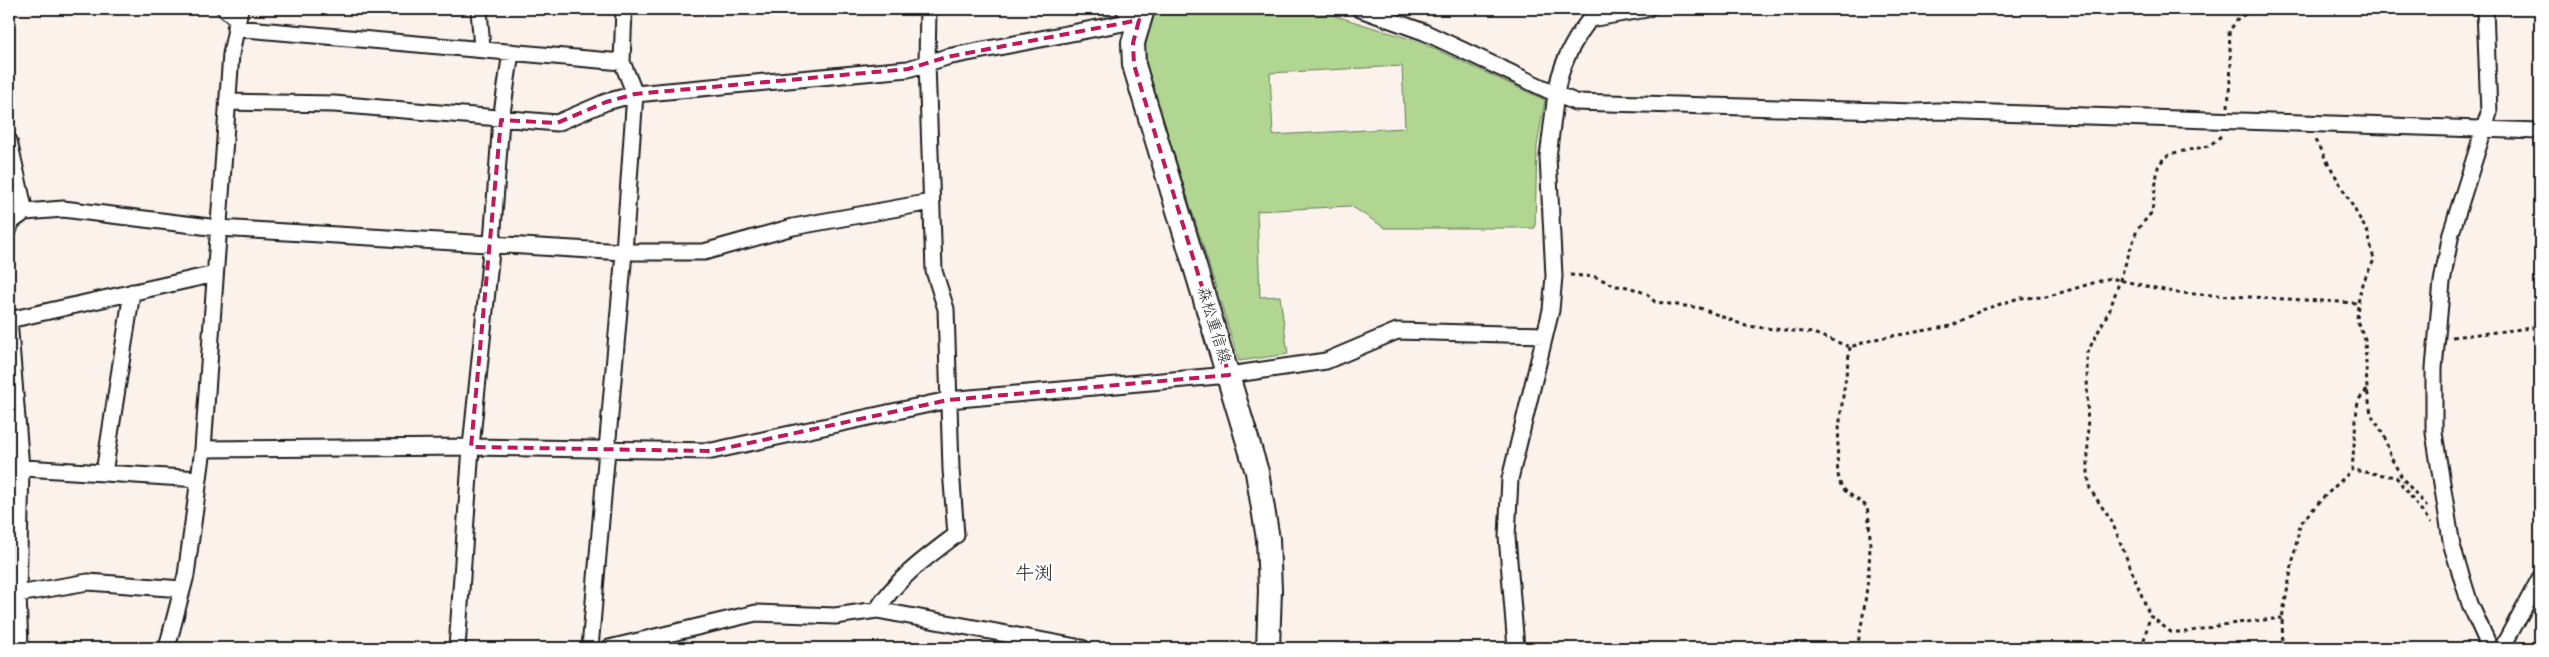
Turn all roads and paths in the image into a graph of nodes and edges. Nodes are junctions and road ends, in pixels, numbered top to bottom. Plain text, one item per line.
1 (224, 9) edge
2 (479, 9) edge
3 (624, 9) edge
4 (928, 9) edge
5 (1360, 9) edge
6 (1647, 9) edge
7 (2253, 9) edge
8 (2485, 9) edge
9 (1136, 12) edge
10 (238, 19) edge
11 (482, 49) junction
12 (511, 52) junction
13 (622, 62) junction
14 (927, 63) junction
15 (635, 94) junction
16 (1556, 94) junction
17 (227, 102) junction
18 (501, 120) junction
19 (2226, 122) junction
20 (2310, 124) junction
21 (2482, 129) junction
22 (2540, 131) edge
23 (9, 141) edge
24 (931, 202) junction
25 (25, 212) junction
26 (9, 224) edge
27 (218, 228) junction
28 (492, 242) junction
29 (624, 252) junction
30 (215, 274) junction
31 (1554, 276) junction
32 (2120, 281) junction
33 (132, 292) junction
34 (2358, 303) junction
35 (9, 320) edge
36 (2540, 327) edge
37 (1545, 335) junction
38 (2437, 337) junction
39 (1850, 347) junction
40 (1229, 375) junction
41 (2367, 389) junction
42 (948, 400) junction
43 (471, 447) junction
44 (203, 449) junction
45 (608, 451) junction
46 (15, 468) edge
47 (2352, 470) junction
48 (104, 473) junction
49 (199, 479) junction
50 (2448, 521) junction
51 (2540, 578) edge
52 (182, 589) junction
53 (18, 594) junction
54 (877, 610) junction
55 (2150, 616) junction
56 (2282, 618) junction
57 (20, 648) edge
58 (167, 648) edge
59 (457, 648) edge
60 (590, 648) edge
61 (609, 648) edge
62 (1082, 648) edge
63 (1268, 648) edge
64 (1516, 648) edge
65 (1857, 648) edge
66 (2142, 648) edge
67 (2284, 648) edge
68 (2490, 648) edge
69 (2502, 648) edge

1 - 10 street
2 - 11 street
3 - 13 street
4 - 14 street
5 - 16 street
6 - 16 street
7 - 19 path
8 - 21 street
9 - 14 street
9 - 40 main road, 森松重信線
10 - 11 street
10 - 17 street
11 - 12 street
12 - 13 street
12 - 18 street
13 - 15 street
14 - 15 street
14 - 24 street
15 - 18 street
15 - 29 street
16 - 19 street
16 - 31 street
17 - 18 street
17 - 27 street
18 - 28 street
19 - 20 street
19 - 32 path
20 - 21 street
20 - 34 path
21 - 22 street
21 - 38 street
23 - 25 street
24 - 29 street
24 - 42 street
25 - 26 street
25 - 27 street
27 - 28 street
27 - 30 street
28 - 29 street
28 - 43 street
29 - 45 street
30 - 33 street
30 - 44 street
31 - 37 street
31 - 39 path
32 - 34 path
32 - 39 path
32 - 55 path
33 - 35 street
33 - 48 street
34 - 41 path
35 - 46 street
36 - 38 path
37 - 40 street
37 - 64 street
38 - 50 street
39 - 65 path
40 - 42 street
40 - 63 main road, 森松重信線
41 - 47 path
41 - 50 path
42 - 45 street
42 - 54 street
43 - 44 street
43 - 45 street
43 - 59 street
44 - 49 street
45 - 60 street
46 - 48 street
46 - 53 street
47 - 50 path
47 - 56 path
48 - 49 street
49 - 52 street
50 - 68 street
51 - 69 street
52 - 53 street
52 - 58 street
53 - 57 street
54 - 61 street
54 - 62 street
55 - 56 path
55 - 66 path
56 - 67 path

